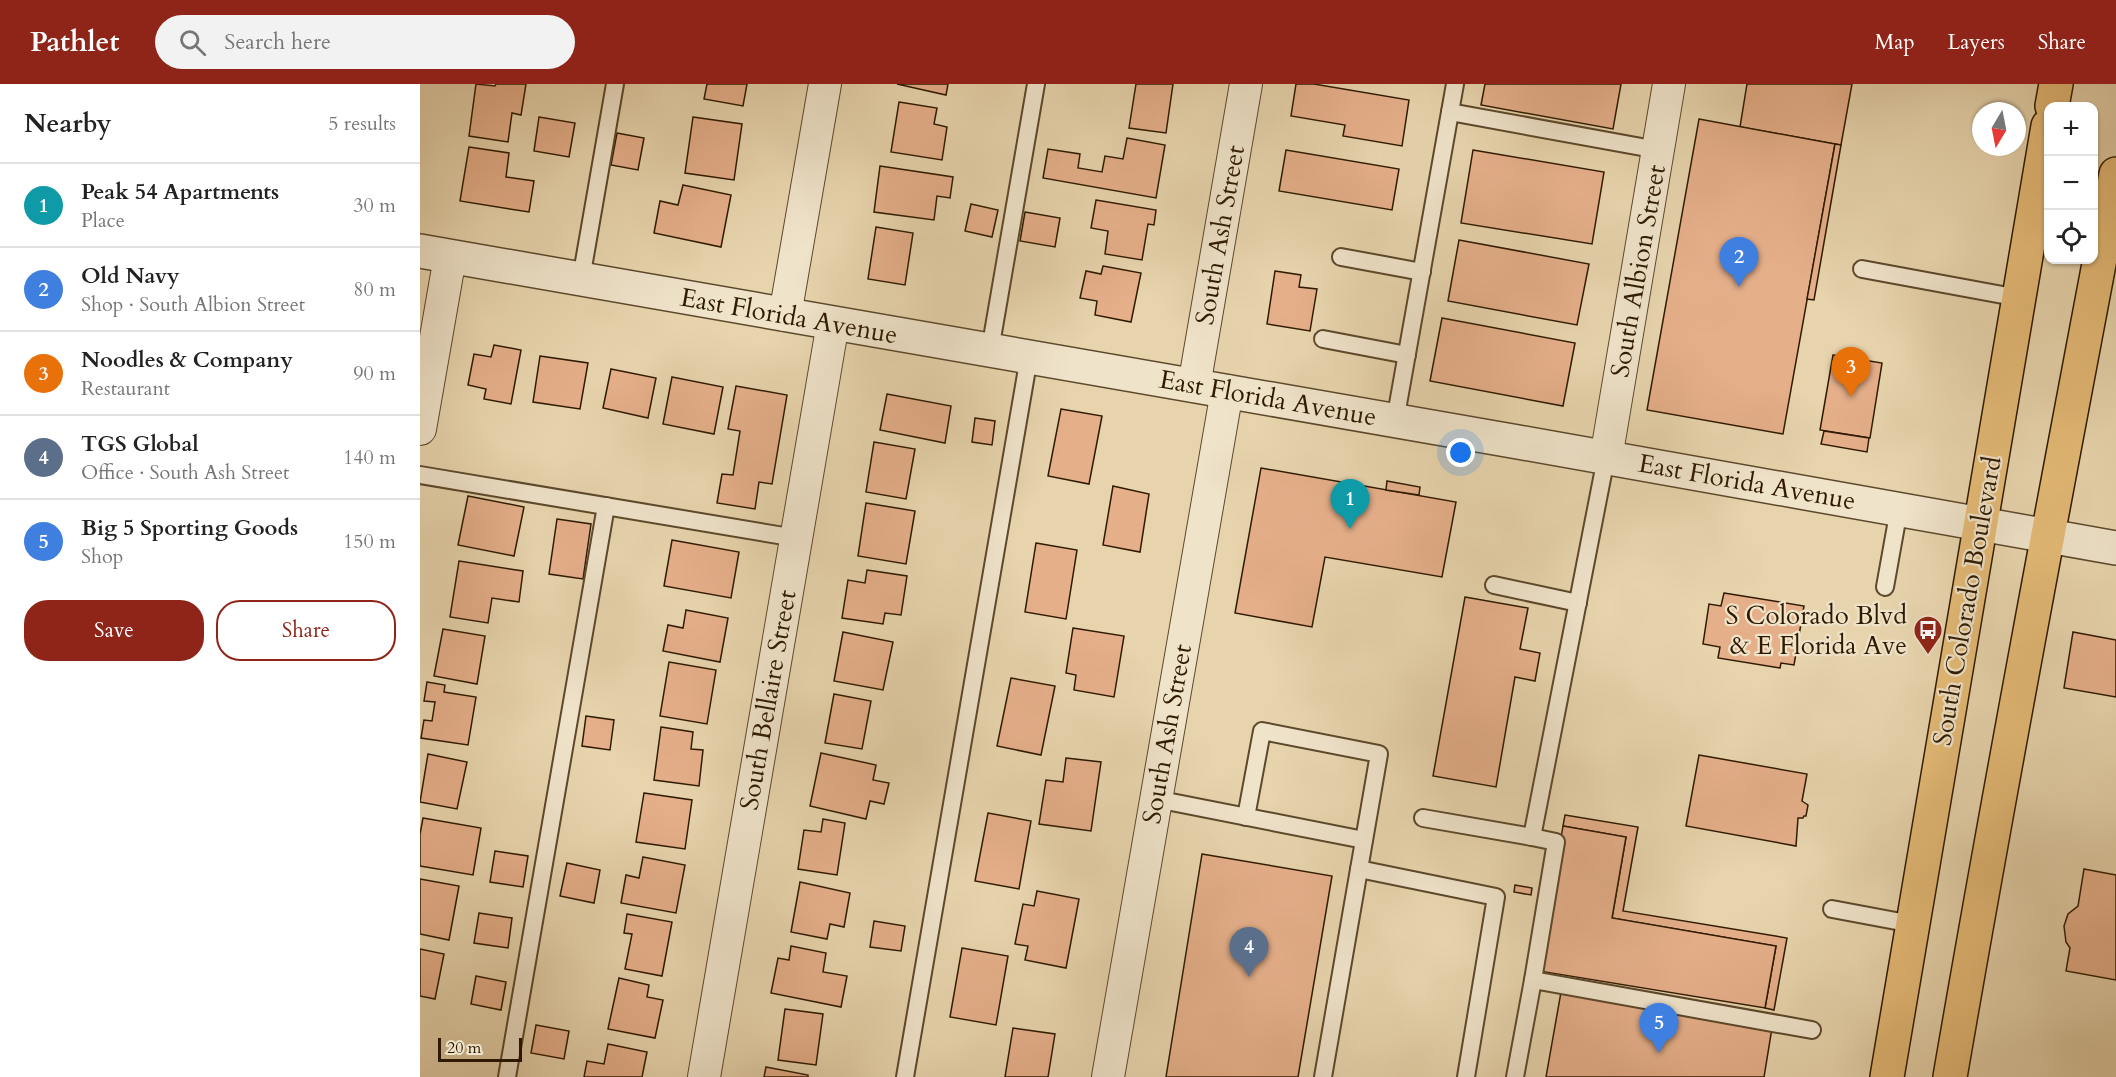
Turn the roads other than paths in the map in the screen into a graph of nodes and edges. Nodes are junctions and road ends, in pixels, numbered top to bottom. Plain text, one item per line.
1 (615, 84) edge
2 (825, 84) edge
3 (1036, 84) edge
4 (1246, 84) edge
5 (1455, 84) edge
6 (1670, 84) edge
7 (2056, 84) edge
8 (2053, 102) edge
9 (1450, 112) junction
10 (1658, 150) junction
11 (2044, 155) edge
12 (2116, 174) edge
13 (435, 254) edge
14 (1341, 257) dead end
15 (1862, 269) dead end
16 (1422, 272) junction
17 (581, 279) junction
18 (2019, 298) junction
19 (785, 315) junction
20 (833, 323) junction
21 (1323, 339) dead end
22 (990, 350) junction
23 (1407, 355) junction
24 (1029, 357) junction
25 (1194, 386) junction
26 (1227, 392) junction
27 (1395, 421) junction
28 (420, 429) edge
29 (1606, 458) junction
30 (420, 475) edge
31 (606, 506) junction
32 (1899, 509) junction
33 (1981, 523) junction
34 (2049, 536) junction
35 (796, 538) junction
36 (2116, 548) edge
37 (1494, 585) dead end
38 (1885, 587) dead end
39 (1578, 603) junction
40 (1156, 799) junction
41 (1246, 817) junction
42 (1424, 818) dead end
43 (1532, 837) junction
44 (1365, 840) junction
45 (1359, 869) junction
46 (1832, 909) dead end
47 (1912, 924) junction
48 (1533, 980) junction
49 (1812, 1030) dead end
50 (507, 1077) edge
51 (704, 1077) edge
52 (905, 1077) edge
53 (1108, 1077) edge
54 (1323, 1077) edge
55 (1466, 1077) edge
56 (1515, 1077) edge
57 (1887, 1077) edge
58 (1950, 1077) edge

1 - 17 lane
2 - 19 street
3 - 22 lane
4 - 25 street, South Ash Street
5 - 9 lane
6 - 10 street, South Albion Street
7 - 8 main road
9 - 10 lane
9 - 16 lane
10 - 29 street, South Albion Street
11 - 18 main road, South Colorado Boulevard
12 - 34 main road
13 - 17 street, East Florida Avenue
13 - 28 street
14 - 16 lane
15 - 18 lane
16 - 23 lane
17 - 19 street, East Florida Avenue
18 - 33 main road, South Colorado Boulevard
19 - 20 street, East Florida Avenue
20 - 22 street, East Florida Avenue
20 - 35 street, South Bellaire Street
21 - 23 lane
22 - 24 street, East Florida Avenue
23 - 27 lane
24 - 25 street, East Florida Avenue
24 - 52 lane
25 - 26 street, East Florida Avenue
26 - 27 street, East Florida Avenue
26 - 40 street, South Ash Street
27 - 29 street, East Florida Avenue
29 - 32 street, East Florida Avenue
29 - 39 lane
30 - 31 lane
31 - 35 lane
31 - 50 lane
32 - 33 street, East Florida Avenue
32 - 38 lane
33 - 34 street, East Florida Avenue
33 - 47 main road, South Colorado Boulevard
34 - 36 street, East Florida Avenue
34 - 58 main road
35 - 51 street, South Bellaire Street
37 - 39 lane
39 - 43 lane
40 - 41 lane
40 - 53 street, South Ash Street
41 - 44 lane
41 - 44 lane
42 - 43 lane
43 - 48 lane
44 - 45 lane
45 - 54 lane
45 - 55 lane
46 - 47 lane
47 - 57 main road, South Colorado Boulevard
48 - 49 lane
48 - 56 lane

